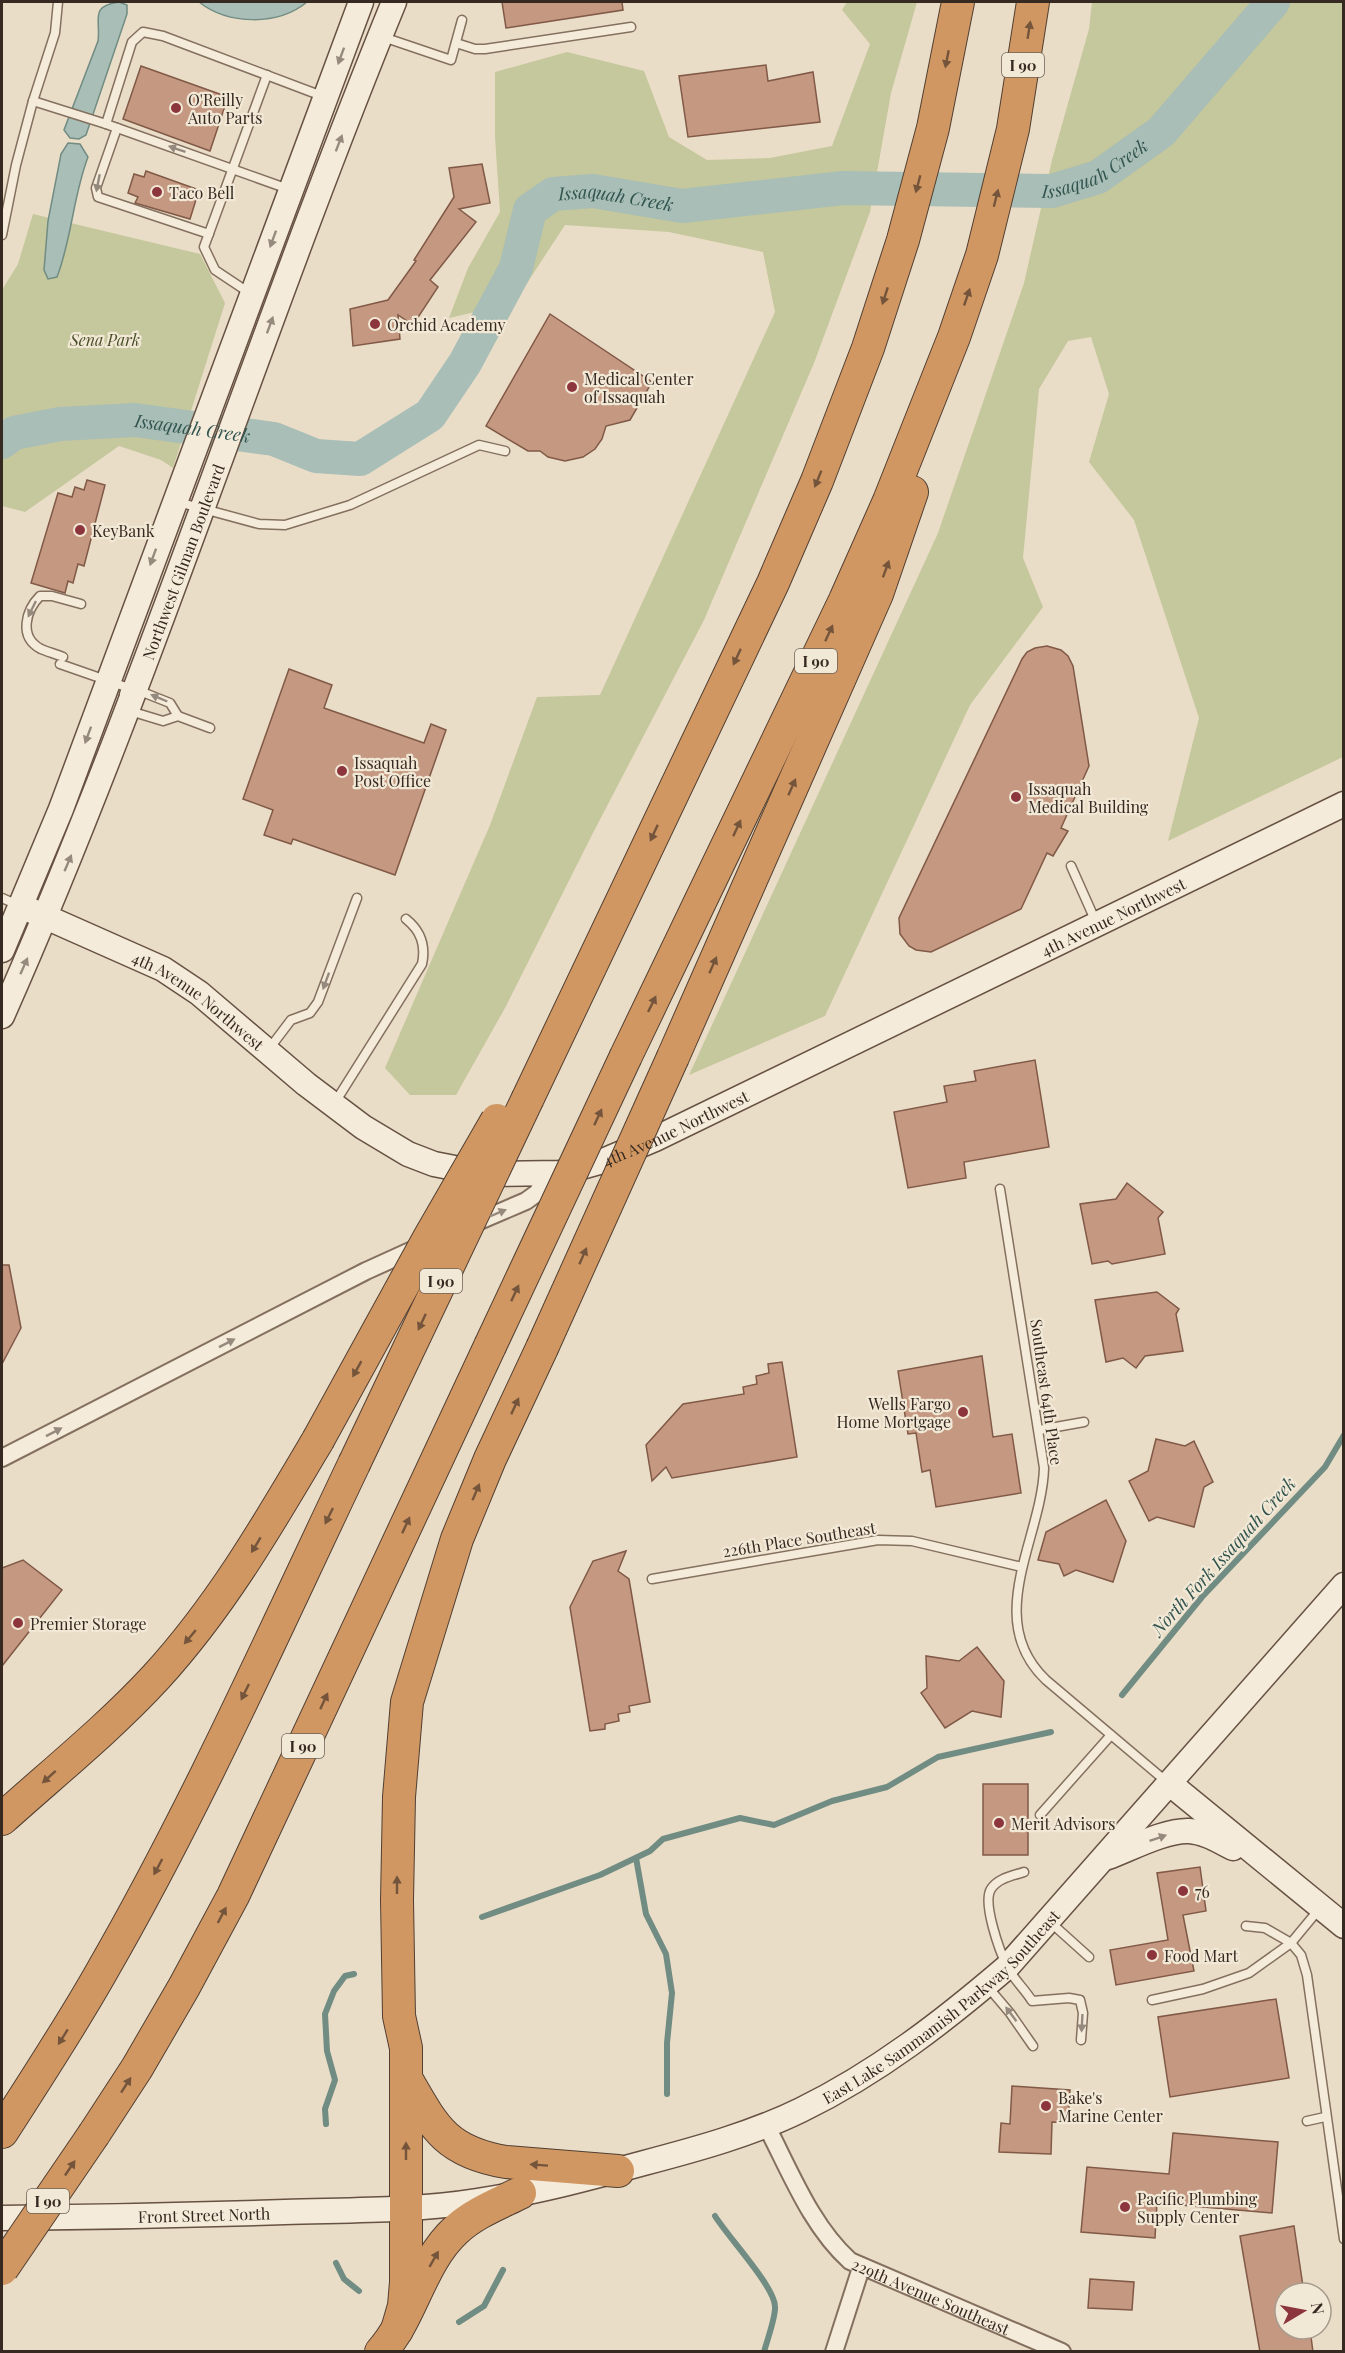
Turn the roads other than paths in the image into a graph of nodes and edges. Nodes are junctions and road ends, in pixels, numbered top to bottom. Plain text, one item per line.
1 (58, 2) edge
2 (361, 2) edge
3 (394, 2) edge
4 (958, 2) edge
5 (1033, 2) edge
6 (462, 20) dead end
7 (631, 27) dead end
8 (380, 36) junction
9 (456, 43) junction
10 (267, 75) junction
11 (326, 98) junction
12 (33, 101) junction
13 (106, 124) junction
14 (117, 128) junction
15 (233, 168) junction
16 (291, 190) junction
17 (209, 234) junction
18 (2, 235) edge
19 (252, 295) junction
20 (954, 337) junction
21 (505, 451) dead end
22 (174, 501) junction
23 (202, 509) junction
24 (81, 604) dead end
25 (108, 681) junction
26 (130, 699) junction
27 (178, 716) junction
28 (210, 728) dead end
29 (114, 743) junction
30 (1344, 804) edge
31 (1071, 866) dead end
32 (357, 898) dead end
33 (11, 902) edge
34 (45, 917) junction
35 (406, 919) dead end
36 (1097, 925) junction
37 (2, 950) edge
38 (2, 1016) edge
39 (267, 1052) junction
40 (519, 1098) junction
41 (334, 1104) junction
42 (549, 1173) junction
43 (1000, 1189) dead end
44 (1084, 1422) dead end
45 (1039, 1430) junction
46 (2, 1458) edge
47 (1022, 1567) junction
48 (652, 1579) dead end
49 (1344, 1585) edge
50 (1111, 1735) junction
51 (1169, 1784) junction
52 (1040, 1815) dead end
53 (2, 1819) edge
54 (1103, 1858) junction
55 (1275, 1870) junction
56 (1024, 1872) dead end
57 (1321, 1908) junction
58 (1049, 1921) junction
59 (1246, 1926) dead end
60 (1344, 1926) edge
61 (1292, 1943) junction
62 (1089, 1957) dead end
63 (1007, 1967) junction
64 (986, 1984) junction
65 (1152, 2000) dead end
66 (1081, 2040) dead end
67 (1032, 2046) dead end
68 (406, 2063) junction
69 (1325, 2117) junction
70 (1307, 2121) dead end
71 (766, 2125) junction
72 (2, 2133) edge
73 (618, 2171) junction
74 (520, 2193) junction
75 (406, 2209) junction
76 (2, 2218) edge
77 (1344, 2239) edge
78 (861, 2268) junction
79 (2, 2269) edge
80 (389, 2341) edge
81 (834, 2352) edge
82 (1062, 2352) edge

1 - 12 lane
2 -> 11 street, Northwest Gilman Boulevard
3 - 8 street, Northwest Gilman Boulevard
4 -> 40 highway
20 -> 5 highway, I 90
6 - 9 lane
7 - 9 lane
8 - 9 lane
23 -> 8 street, Northwest Gilman Boulevard
10 - 11 lane
10 - 13 lane
10 - 15 lane
11 - 16 street, Northwest Gilman Boulevard
12 - 13 lane
12 - 18 lane
13 - 14 lane
15 -> 14 lane
14 -> 17 lane
15 - 16 lane
15 - 17 lane
16 -> 19 street, Northwest Gilman Boulevard
17 - 19 lane
19 - 22 street, Northwest Gilman Boulevard
68 -> 20 highway, bridge
79 -> 20 highway, I 90, bridge
21 - 23 lane
22 - 23 lane
22 -> 25 street, Northwest Gilman Boulevard
23 - 26 street, Northwest Gilman Boulevard
24 -> 25 lane
25 - 29 lane
25 -> 33 street, Northwest Gilman Boulevard
27 -> 26 lane
26 - 27 lane
26 - 29 street, Northwest Gilman Boulevard
27 - 28 lane
34 -> 29 street, Northwest Gilman Boulevard
30 - 36 street, 4th Avenue Northwest
31 - 36 lane
32 -> 39 lane
33 - 34 street, 4th Avenue Northwest
33 - 37 street, Northwest Gilman Boulevard
38 -> 34 street, Northwest Gilman Boulevard
34 - 39 street, 4th Avenue Northwest
35 - 41 lane
36 - 42 street, 4th Avenue Northwest
39 - 41 street, 4th Avenue Northwest
40 -> 53 highway, bridge
40 -> 72 highway, I 90, bridge
41 - 42 street, 4th Avenue Northwest
46 -> 42 street
43 - 45 lane, Southeast 64th Place
44 - 45 lane
45 - 47 lane, Southeast 64th Place
47 - 48 lane, 226th Place Southeast
47 - 50 lane, Southeast 64th Place
49 - 51 street, East Lake Sammamish Parkway Southeast
50 - 51 lane, Southeast 64th Place
50 - 52 lane
51 - 54 street, East Lake Sammamish Parkway Southeast
51 - 55 street
54 -> 55 street
54 - 58 street, East Lake Sammamish Parkway Southeast
55 - 57 street
56 - 63 lane
57 - 60 street
57 - 61 lane
58 - 62 lane
58 - 63 street, East Lake Sammamish Parkway Southeast
59 - 61 lane
61 - 65 lane
61 - 69 lane
63 - 64 street, East Lake Sammamish Parkway Southeast
63 -> 66 lane
67 -> 64 lane
64 - 71 street, East Lake Sammamish Parkway Southeast
73 -> 68 highway
75 -> 68 highway
69 - 70 lane
69 - 77 lane
71 - 73 street, East Lake Sammamish Parkway Southeast
71 - 78 street, 229th Avenue Southeast
73 - 74 street, East Lake Sammamish Parkway Southeast
74 - 75 street, East Lake Sammamish Parkway Southeast
80 -> 74 highway
75 - 76 street, Front Street North
75 - 80 highway
78 - 81 street
78 - 82 street, 229th Avenue Southeast

